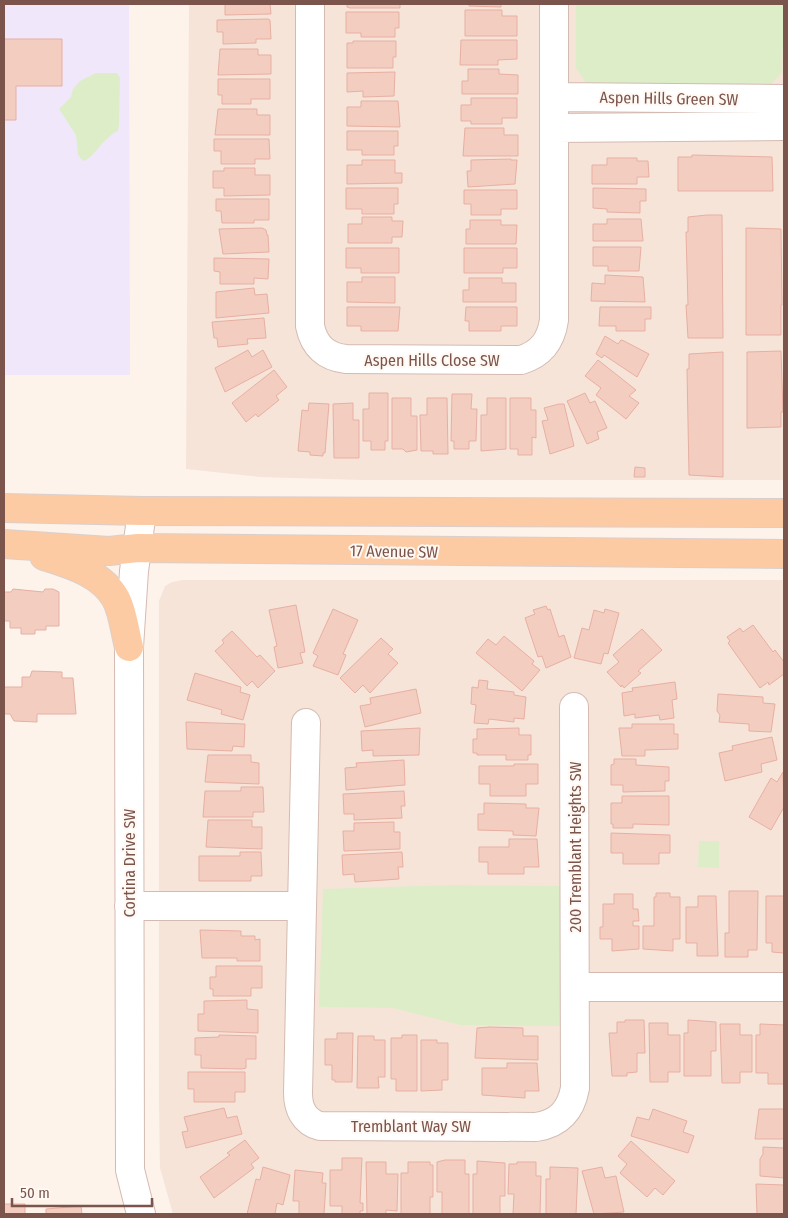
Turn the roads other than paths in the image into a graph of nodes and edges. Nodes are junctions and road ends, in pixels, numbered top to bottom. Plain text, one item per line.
1 (310, 4) edge
2 (554, 4) edge
3 (554, 97) junction
4 (784, 99) edge
5 (784, 126) edge
6 (555, 128) junction
7 (4, 508) edge
8 (142, 511) junction
9 (784, 513) edge
10 (4, 546) edge
11 (138, 548) junction
12 (784, 554) edge
13 (129, 647) junction
14 (574, 707) dead end
15 (306, 723) dead end
16 (129, 906) junction
17 (302, 906) junction
18 (575, 987) junction
19 (784, 987) edge
20 (141, 1214) edge

1 - 6 street, Aspen Hills Close SW
2 - 3 street, Aspen Hills Close SW
3 - 4 street, Aspen Hills Green SW
3 - 6 street, Aspen Hills Close SW
5 - 6 street, Aspen Hills Green SW
7 - 8 main road
8 - 9 main road
8 - 11 street, Cortina Drive SW
10 - 11 main road, 17 Avenue SW
10 - 13 main road
11 - 12 main road, 17 Avenue SW
11 - 13 street, Cortina Drive SW
13 - 16 street, Cortina Drive SW
14 - 18 street, 200 Tremblant Heights SW
15 - 17 street
16 - 17 street
16 - 20 street, Cortina Drive SW
17 - 18 street, Tremblant Way SW
18 - 19 street

